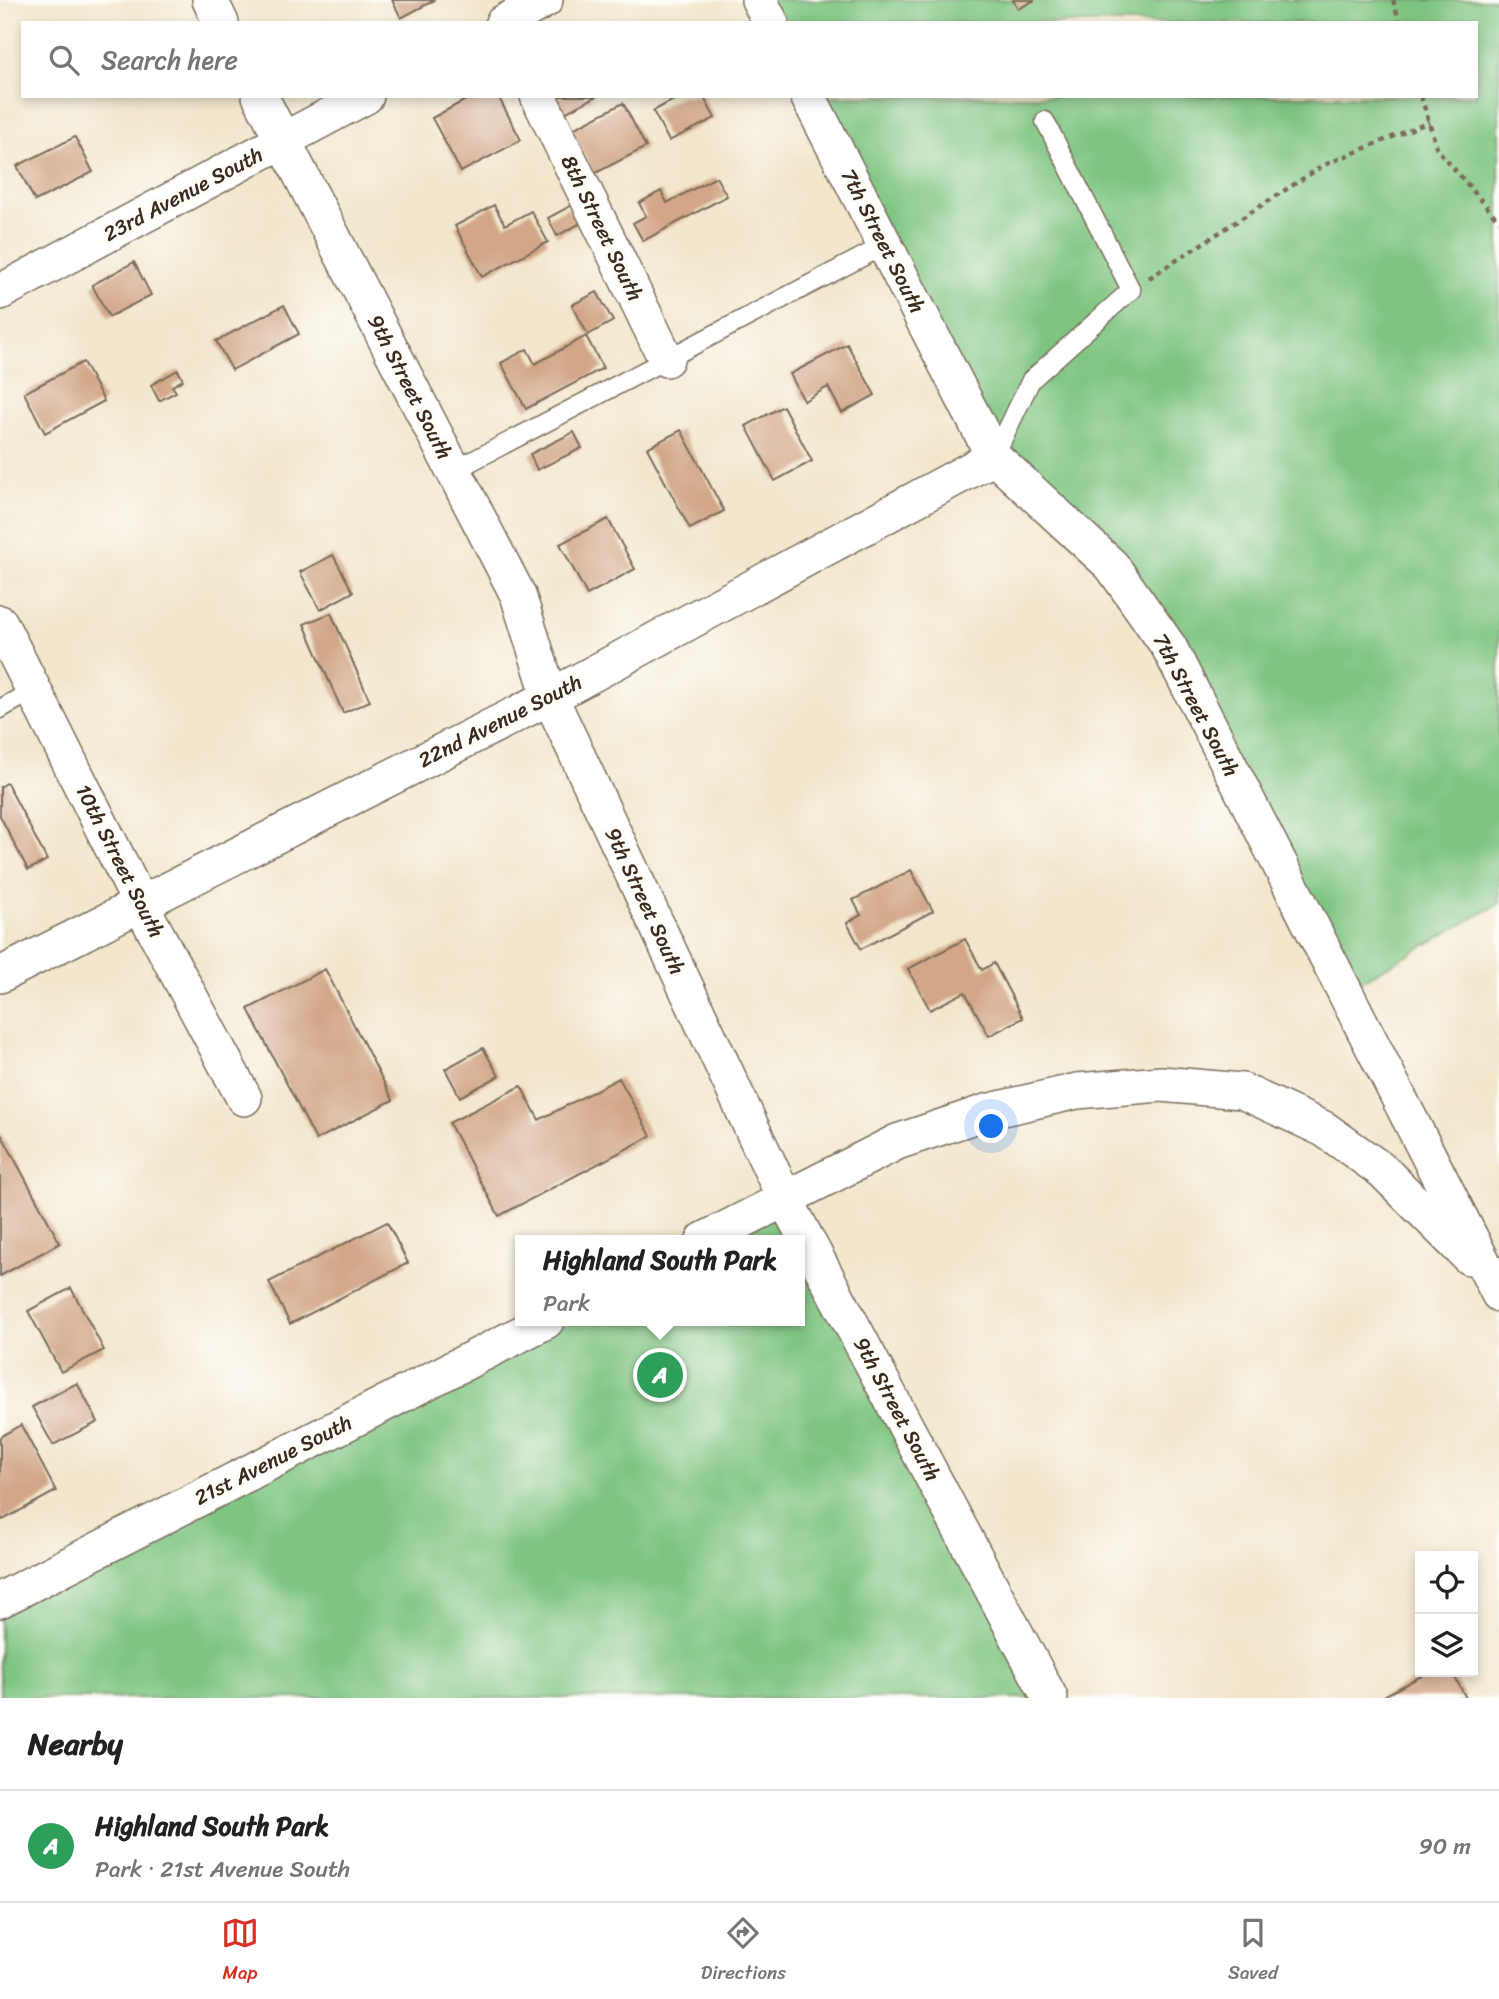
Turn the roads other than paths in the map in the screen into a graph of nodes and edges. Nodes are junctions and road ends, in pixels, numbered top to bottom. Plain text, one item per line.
1 (209, 0) edge
2 (490, 0) edge
3 (545, 0) edge
4 (759, 0) edge
5 (221, 21) edge
6 (501, 21) edge
7 (506, 21) edge
8 (770, 21) edge
9 (261, 98) edge
10 (362, 98) edge
11 (539, 98) edge
12 (809, 98) edge
13 (1045, 121) dead end
14 (283, 141) junction
15 (885, 246) junction
16 (0, 292) edge
17 (666, 359) junction
18 (993, 457) junction
19 (453, 471) junction
20 (0, 623) edge
21 (34, 690) junction
22 (550, 697) junction
23 (0, 709) edge
24 (140, 903) junction
25 (0, 975) edge
26 (244, 1098) dead end
27 (785, 1199) junction
28 (714, 1235) edge
29 (804, 1235) edge
30 (805, 1237) edge
31 (1495, 1286) edge
32 (536, 1326) edge
33 (0, 1600) edge
34 (1050, 1698) edge

1 - 5 street
2 - 6 street
3 - 7 street
4 - 8 street
9 - 14 street, 9th Street South
10 - 14 street, 23rd Avenue South
11 - 17 street, 8th Street South
12 - 15 street, 7th Street South
13 - 18 lane
14 - 16 street, 23rd Avenue South
14 - 19 street, 9th Street South
15 - 17 lane
15 - 18 street, 7th Street South
17 - 19 lane
18 - 22 street, 22nd Avenue South
18 - 31 street, 7th Street South
19 - 22 street, 9th Street South
20 - 21 street, 10th Street South
21 - 23 lane
21 - 24 street, 10th Street South
22 - 24 street, 22nd Avenue South
22 - 27 street, 9th Street South
24 - 25 street, 22nd Avenue South
24 - 26 street, 10th Street South
27 - 28 street
27 - 29 street, 9th Street South
27 - 31 street
30 - 34 street, 9th Street South
32 - 33 street, 21st Avenue South

